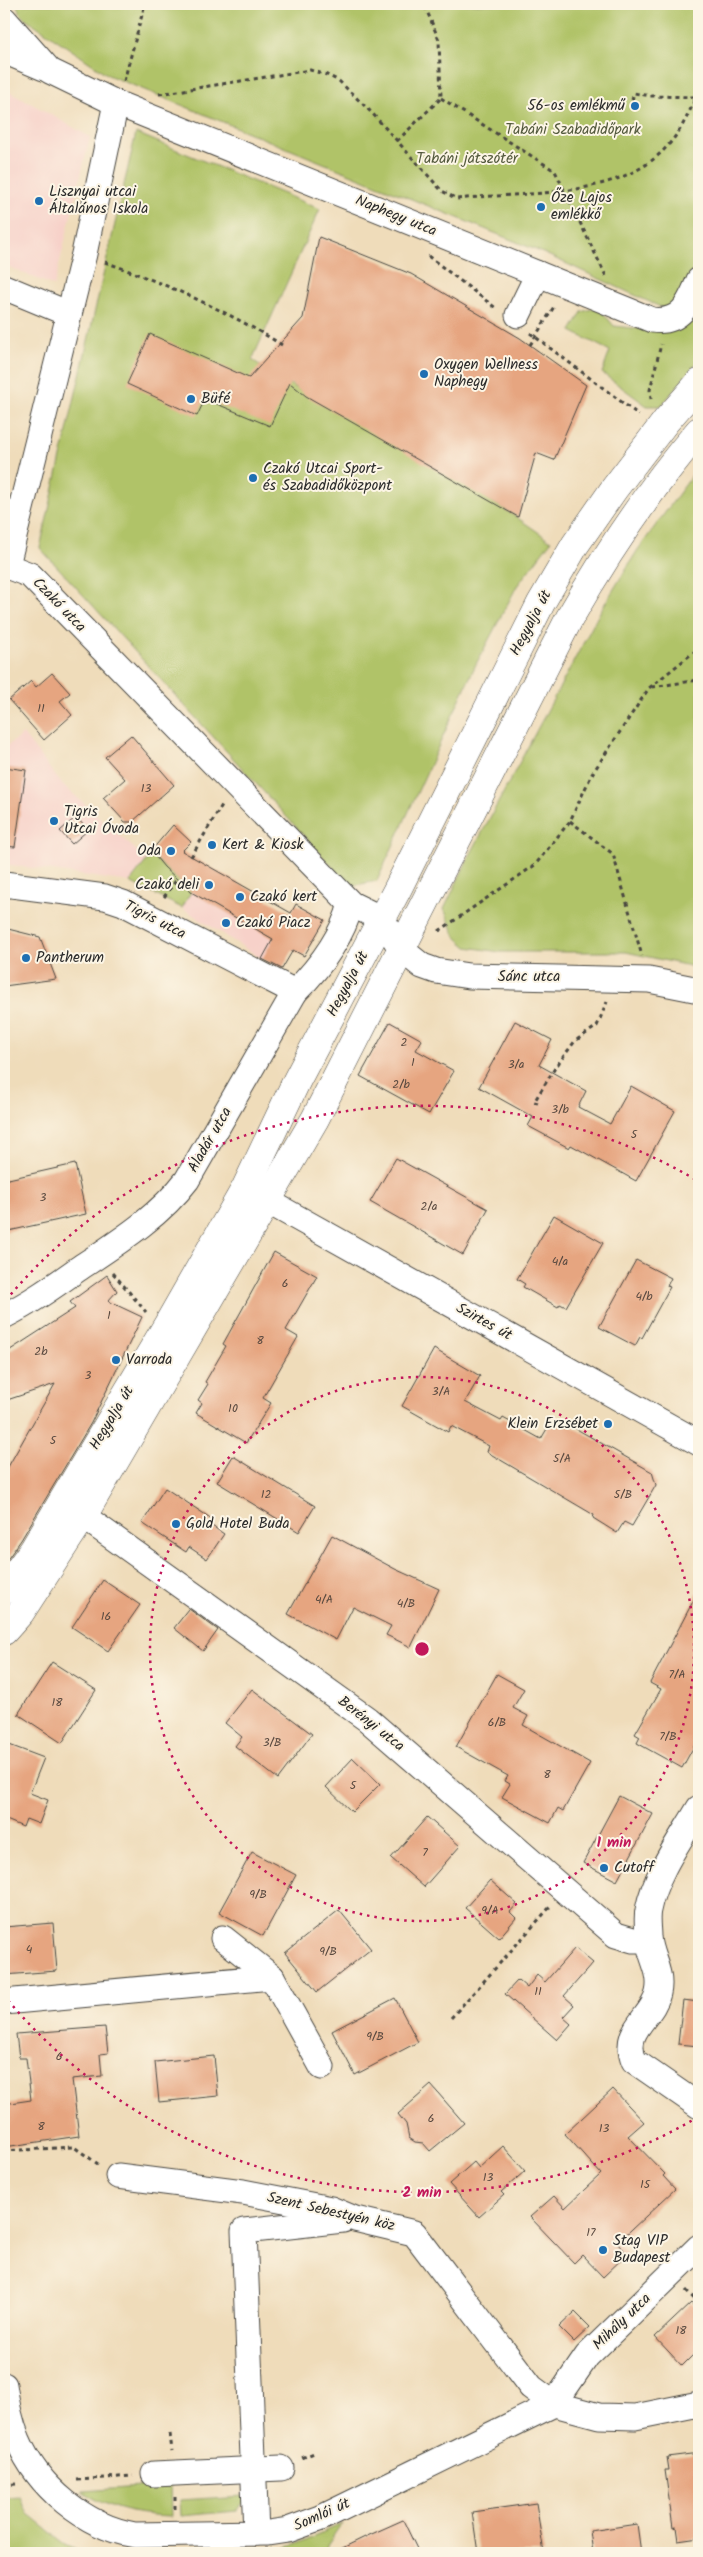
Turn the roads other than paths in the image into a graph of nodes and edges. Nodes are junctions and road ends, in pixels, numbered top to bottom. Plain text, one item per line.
1 (4, 19) edge
2 (4, 50) edge
3 (50, 71) junction
4 (116, 103) junction
5 (538, 274) junction
6 (699, 280) edge
7 (4, 287) edge
8 (69, 314) junction
9 (518, 315) dead end
10 (699, 383) edge
11 (699, 431) edge
12 (5, 565) edge
13 (4, 884) edge
14 (351, 904) junction
15 (382, 919) junction
16 (402, 950) junction
17 (699, 990) edge
18 (295, 992) junction
19 (269, 1202) junction
20 (4, 1316) edge
21 (699, 1442) edge
22 (83, 1516) junction
23 (4, 1590) edge
24 (4, 1631) edge
25 (699, 1808) edge
26 (223, 1938) dead end
27 (648, 1940) junction
28 (272, 1977) junction
29 (4, 2002) edge
30 (322, 2067) dead end
31 (699, 2106) edge
32 (118, 2176) road end
33 (355, 2219) junction
34 (699, 2247) edge
35 (4, 2384) edge
36 (554, 2404) junction
37 (699, 2404) edge
38 (281, 2468) dead end
39 (254, 2470) junction
40 (154, 2474) dead end
41 (256, 2533) junction

1 - 3 street
2 - 3 street
3 - 4 street, Naphegy utca
4 - 5 street, Naphegy utca
4 - 8 street, Czakó utca
5 - 6 street, Naphegy utca
5 - 9 street
7 - 8 street
8 - 12 street, Czakó utca
10 - 15 main road, Hegyalja út
11 - 16 main road, Hegyalja út
12 - 14 street, Czakó utca
13 - 18 street, Tigris utca
14 - 15 street, Czakó utca
14 - 18 street, Aladár utca
15 - 16 street, Sánc utca
15 - 23 main road, Hegyalja út
16 - 17 street, Sánc utca
16 - 19 main road, Hegyalja út
18 - 20 street, Aladár utca
19 - 21 street, Szirtes út
19 - 22 main road, Hegyalja út
22 - 24 main road, Hegyalja út
22 - 27 street, Berényi utca
25 - 27 street
26 - 28 street
27 - 31 street
28 - 29 street
28 - 30 street
32 - 33 street, Szent Sebestyén köz
33 - 36 street, Szent Sebestyén köz
33 - 39 street
34 - 36 street, Mihály utca
35 - 41 street, Somlói út
36 - 37 street
36 - 41 street, Somlói út
38 - 39 street
39 - 40 street
39 - 41 street

